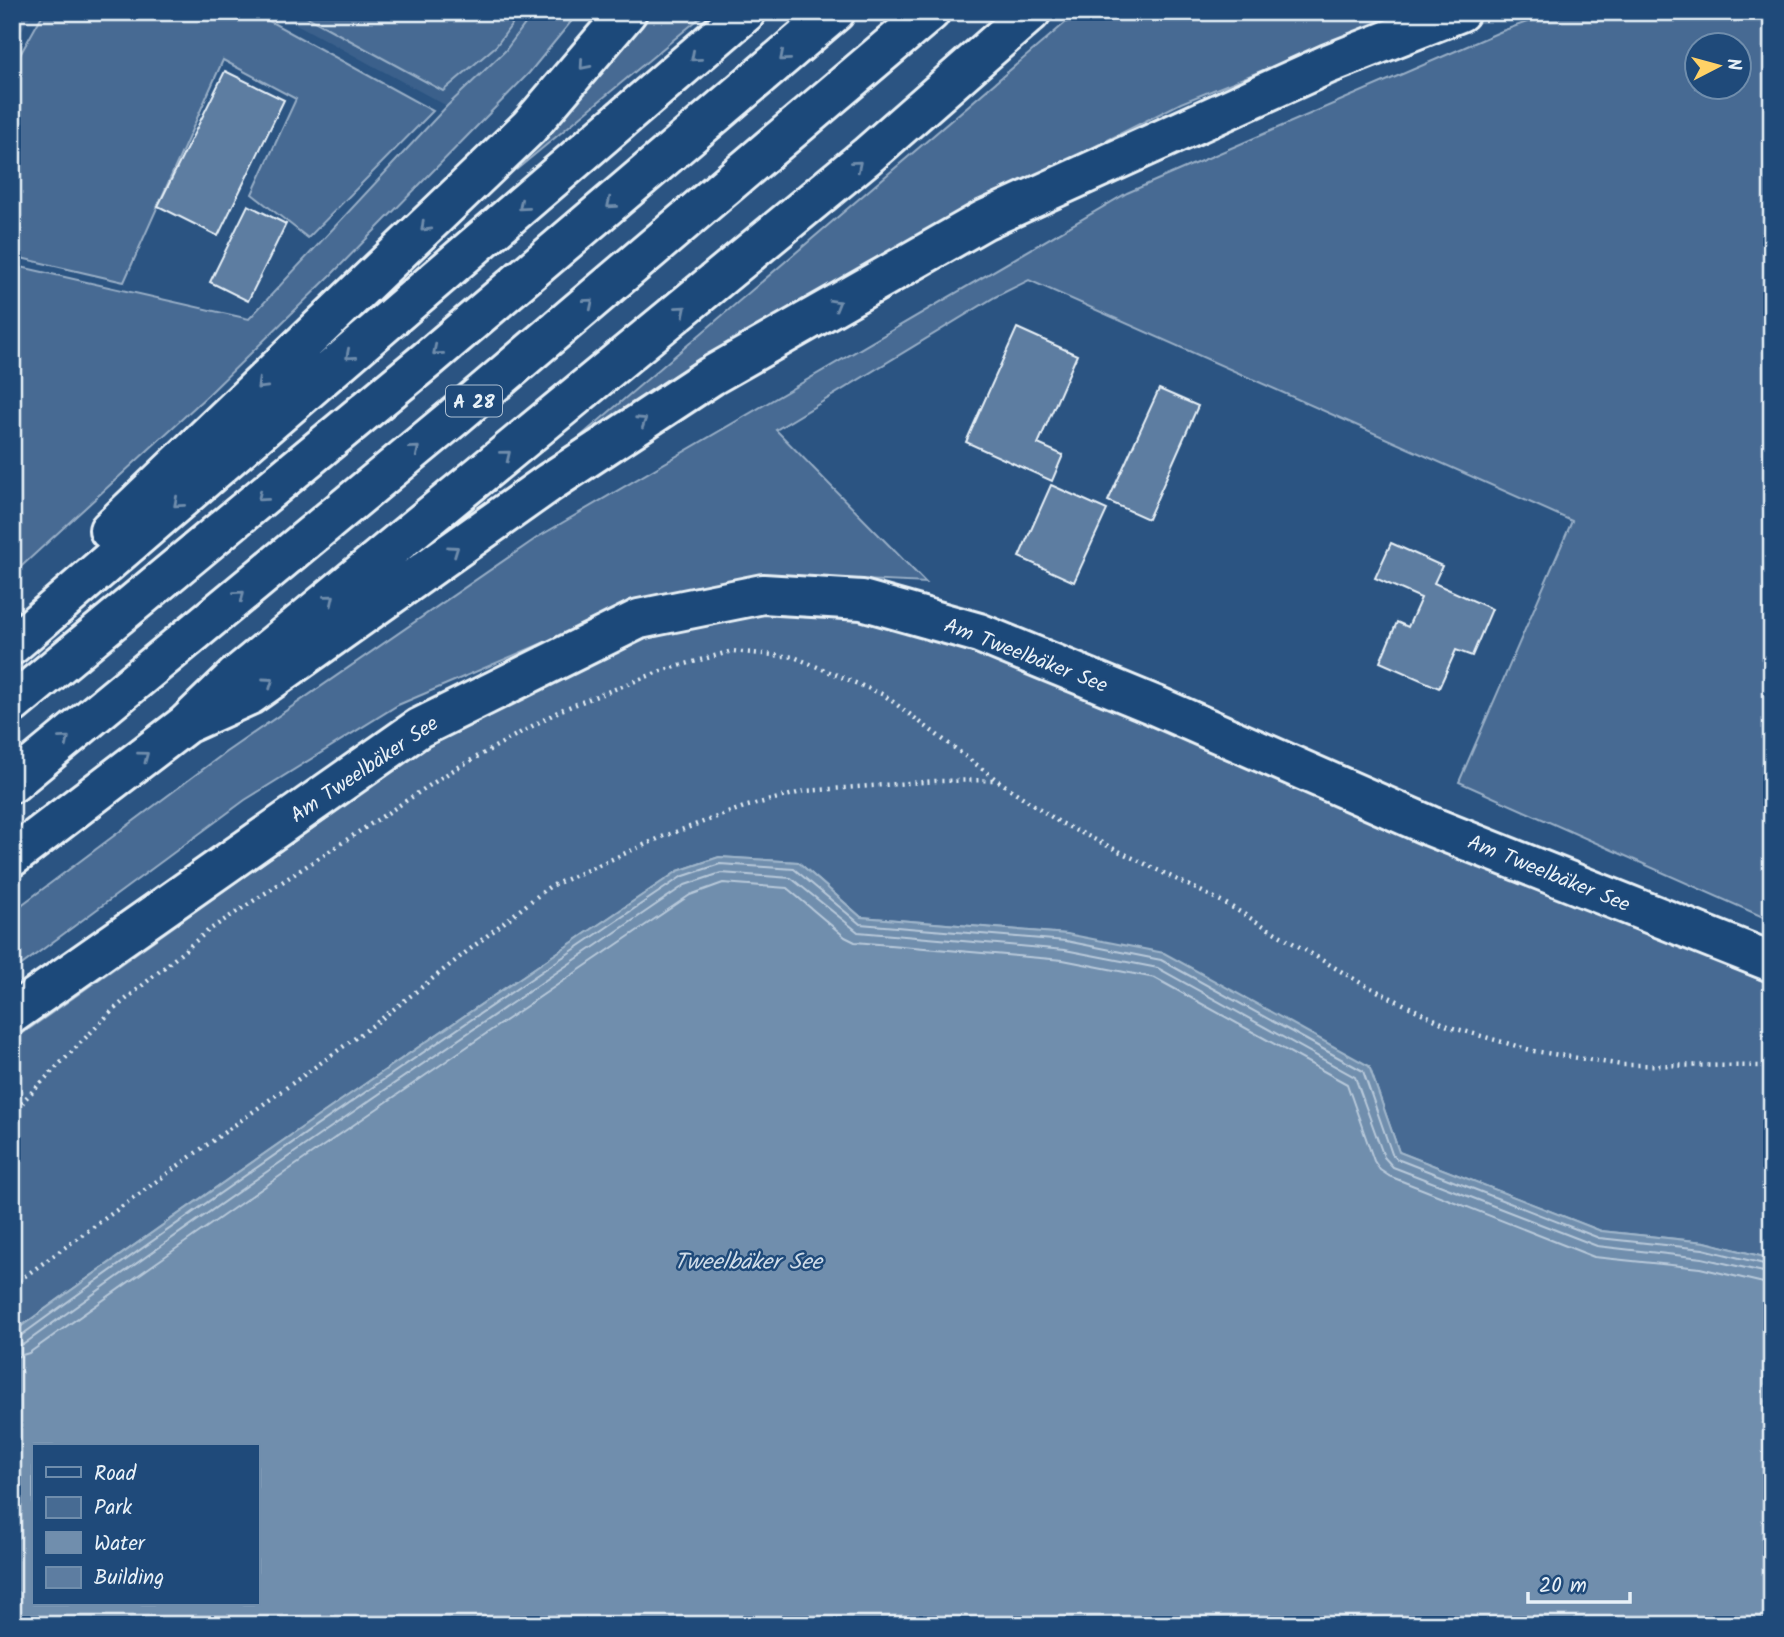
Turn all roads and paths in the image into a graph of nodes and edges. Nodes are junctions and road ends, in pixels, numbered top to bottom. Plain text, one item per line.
1 (627, 12) edge
2 (746, 12) edge
3 (835, 12) edge
4 (930, 12) edge
5 (1031, 12) edge
6 (1460, 12) edge
7 (12, 618) edge
8 (12, 645) edge
9 (12, 704) edge
10 (187, 724) junction
11 (997, 780) junction
12 (12, 783) edge
13 (12, 857) edge
14 (1772, 962) edge
15 (12, 1014) edge
16 (1772, 1066) edge
17 (12, 1122) edge
18 (12, 1282) edge

1 -> 7 main road
2 -> 8 main road
3 -> 9 main road
12 -> 4 main road, A 28
10 -> 5 main road
10 -> 6 main road
13 -> 10 main road
11 - 16 path
11 - 17 path
11 - 18 path
14 - 15 main road, Am Tweelbäker See

